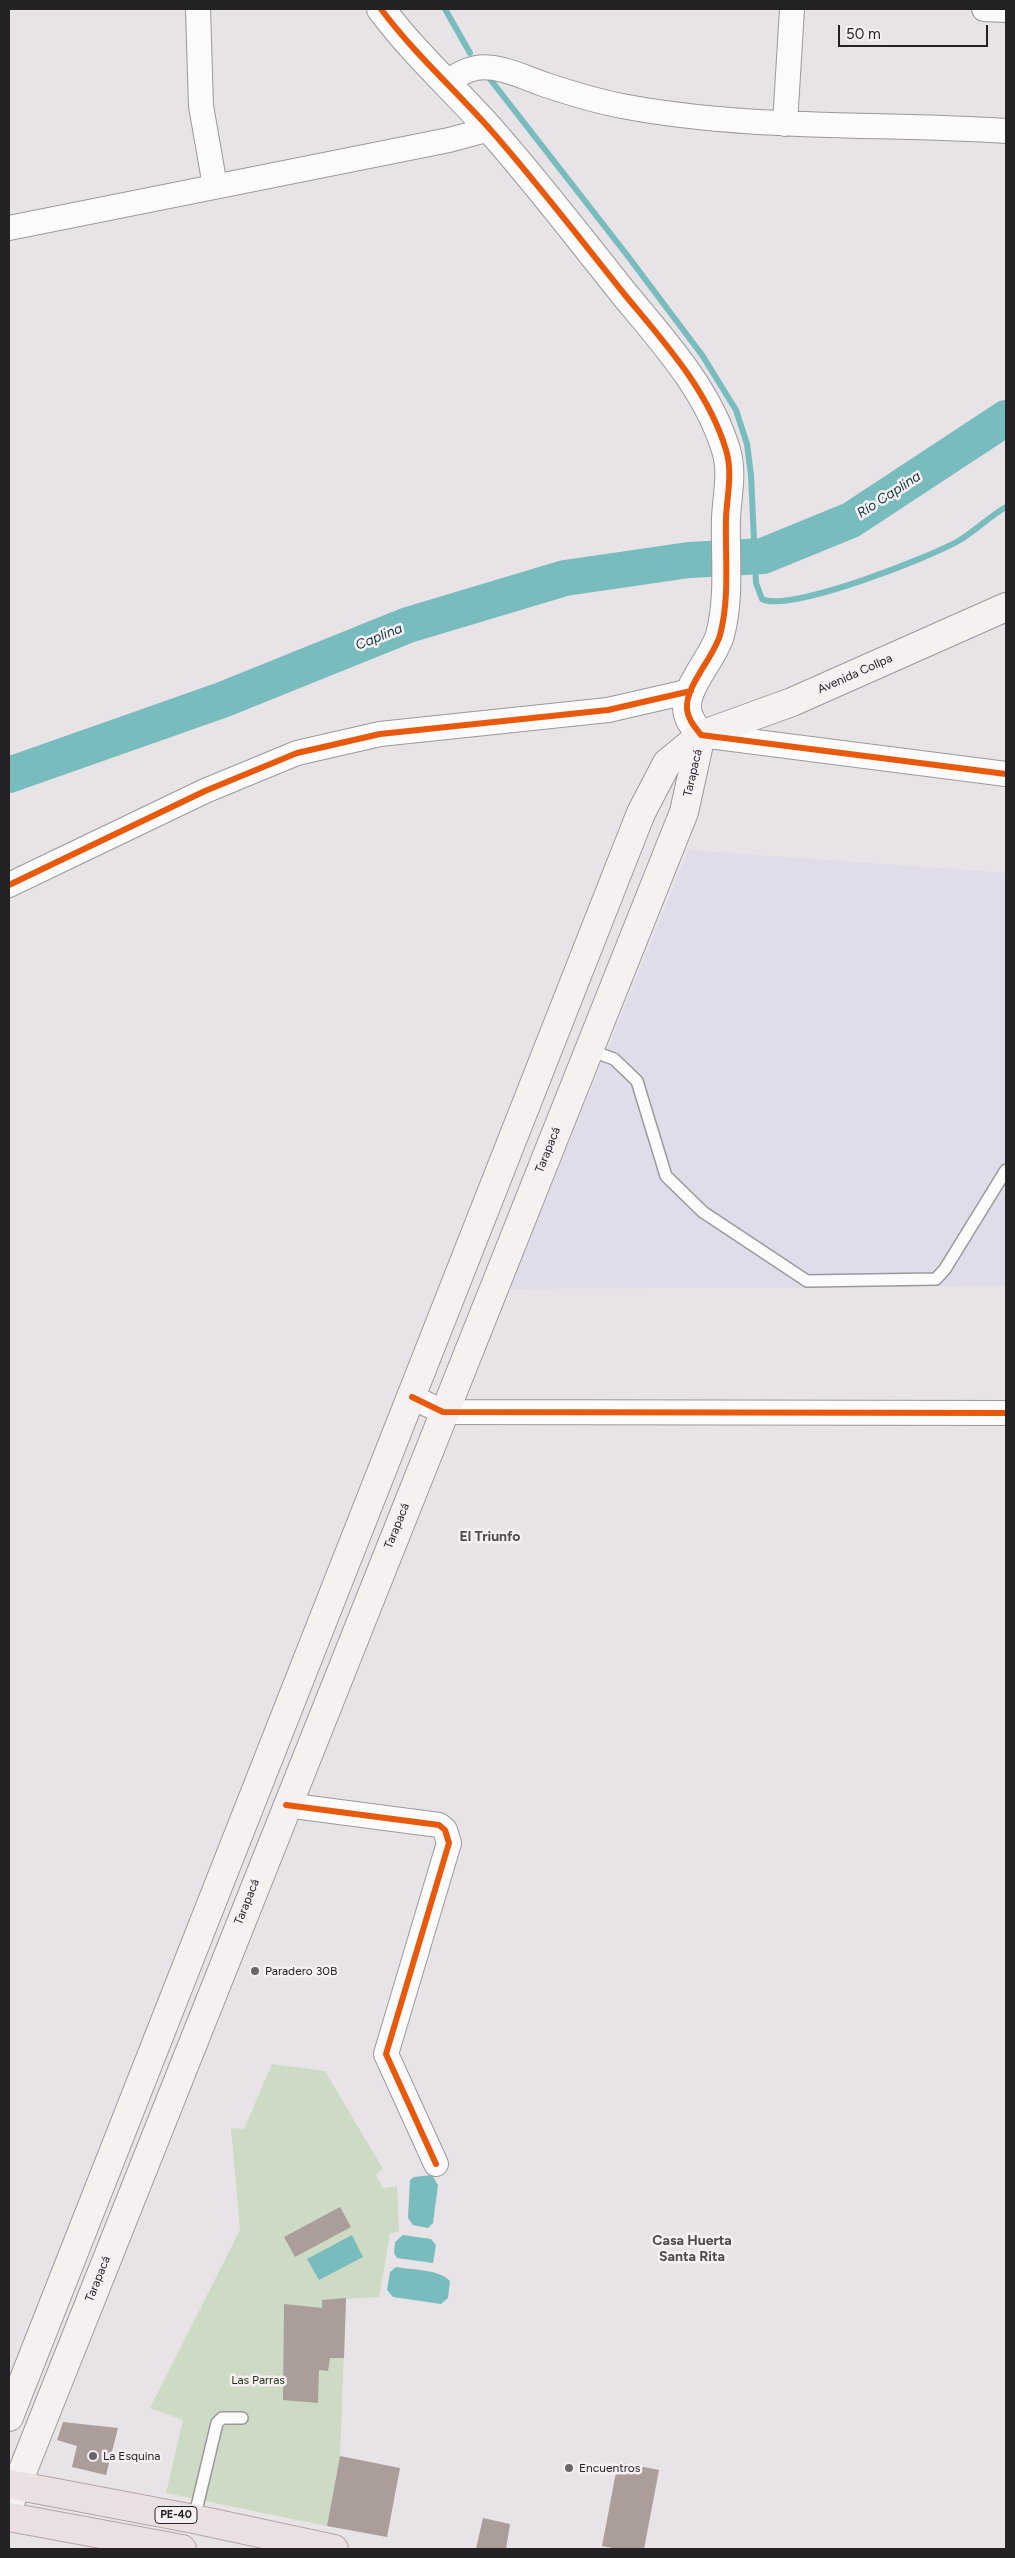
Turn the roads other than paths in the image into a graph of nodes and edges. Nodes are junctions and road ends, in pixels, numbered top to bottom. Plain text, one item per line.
1 (198, 9) edge
2 (381, 9) edge
3 (792, 9) edge
4 (984, 9) edge
5 (1006, 10) edge
6 (446, 82) junction
7 (785, 124) junction
8 (490, 129) junction
9 (1006, 131) edge
10 (215, 186) junction
11 (9, 228) edge
12 (1006, 608) edge
13 (691, 692) junction
14 (701, 735) junction
15 (1006, 774) edge
16 (9, 885) edge
17 (554, 1036) junction
18 (589, 1050) junction
19 (1006, 1170) edge
20 (412, 1397) junction
21 (443, 1412) junction
22 (1006, 1413) edge
23 (334, 1595) junction
24 (366, 1606) junction
25 (269, 1760) junction
26 (300, 1772) junction
27 (286, 1805) junction
28 (182, 1978) junction
29 (212, 1990) junction
30 (436, 2164) dead end
31 (37, 2345) junction
32 (67, 2357) junction
33 (9, 2417) edge
34 (242, 2418) dead end
35 (11, 2491) edge
36 (9, 2517) edge
37 (194, 2519) junction
38 (182, 2549) edge
39 (189, 2549) edge
40 (334, 2549) edge

1 - 10 street
2 - 6 street
3 - 7 street
4 - 5 street
6 - 7 street
6 - 8 street
7 - 9 street
8 - 10 street
8 - 13 street
10 - 11 street
12 - 14 main road, Avenida Collpa
13 - 14 street
13 - 16 street
14 - 15 street
14 - 17 main road, Tarapacá
14 - 18 main road, Tarapacá
17 - 18 main road
17 - 20 main road, Tarapacá
18 - 19 lane
18 - 21 main road, Tarapacá
20 - 21 street
20 - 23 main road, Tarapacá
21 - 22 street
21 - 24 main road, Tarapacá
23 - 24 main road
23 - 25 main road, Tarapacá
24 - 26 main road, Tarapacá
25 - 26 main road
25 - 28 main road, Tarapacá
26 - 27 main road, Tarapacá
27 - 29 main road, Tarapacá
27 - 30 street
28 - 29 main road
28 - 31 main road, Tarapacá
29 - 32 main road, Tarapacá
31 - 32 main road
31 - 33 main road, Tarapacá
32 - 35 main road, Tarapacá
34 - 37 lane
35 - 37 highway, PE-40
36 - 38 highway
37 - 39 highway
37 - 40 highway, PE-40

